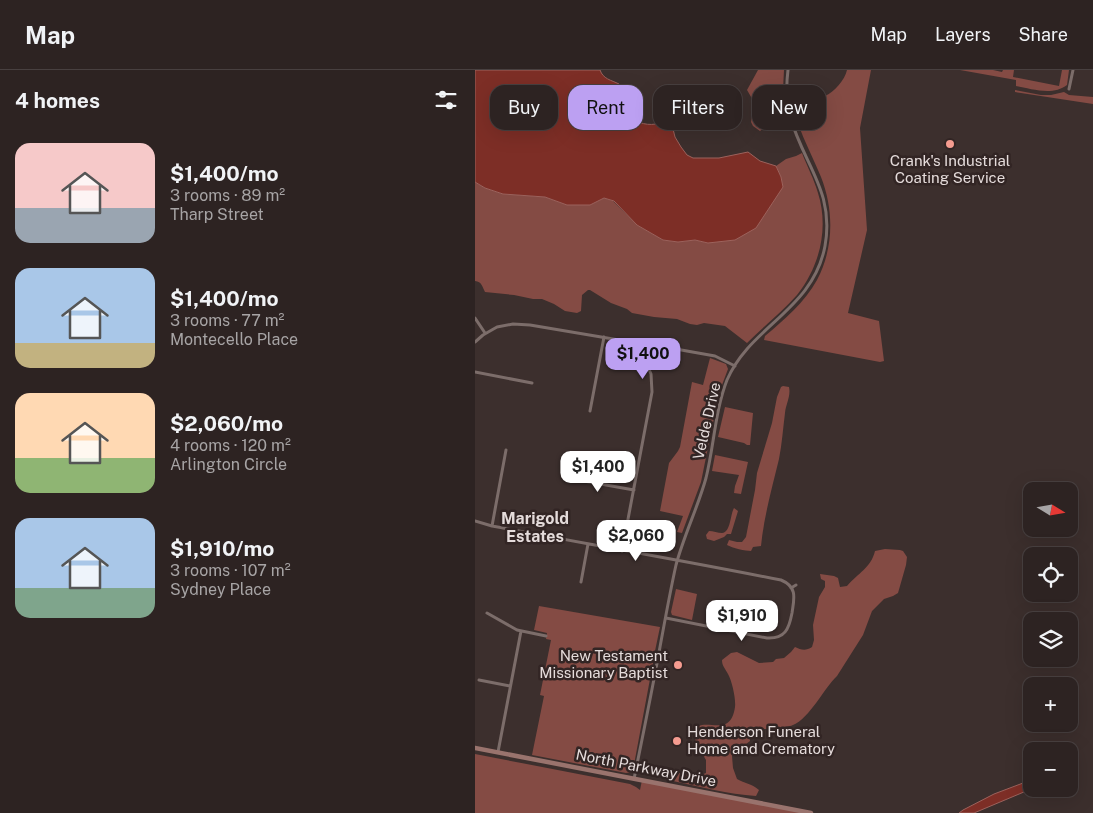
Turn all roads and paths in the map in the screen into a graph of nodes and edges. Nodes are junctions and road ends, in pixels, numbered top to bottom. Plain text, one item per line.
1 (787, 70) edge
2 (1073, 70) edge
3 (1069, 89) dead end
4 (475, 318) edge
5 (485, 333) junction
6 (604, 337) junction
7 (475, 342) edge
8 (645, 360) junction
9 (735, 366) junction
10 (475, 372) edge
11 (532, 383) dead end
12 (590, 411) dead end
13 (506, 450) dead end
14 (567, 478) dead end
15 (634, 490) junction
16 (475, 521) edge
17 (492, 526) junction
18 (588, 544) junction
19 (622, 550) junction
20 (677, 561) junction
21 (581, 582) dead end
22 (797, 585) dead end
23 (791, 588) junction
24 (487, 613) dead end
25 (666, 618) junction
26 (521, 631) junction
27 (546, 636) dead end
28 (651, 656) dead end
29 (658, 657) junction
30 (479, 680) dead end
31 (510, 686) junction
32 (475, 748) edge
33 (498, 752) junction
34 (634, 779) junction
35 (811, 813) edge

1 - 9 street, Velde Drive
2 - 3 street
4 - 5 street
5 - 6 street
5 - 7 street
6 - 8 street
6 - 12 street
8 - 9 street
8 - 15 street
9 - 20 street, Velde Drive
10 - 11 street
13 - 17 street
14 - 15 street
15 - 19 street
16 - 17 street
17 - 18 street
18 - 19 street
18 - 21 street
19 - 20 street
20 - 23 street
20 - 25 street, Velde Drive
22 - 23 street
23 - 25 street
24 - 26 street
25 - 29 street, Velde Drive
26 - 27 street
26 - 31 street
28 - 29 street
29 - 34 street, Velde Drive
30 - 31 street
31 - 33 street
32 - 33 main road, North Parkway Drive
33 - 34 main road, North Parkway Drive
34 - 35 main road, North Parkway Drive

